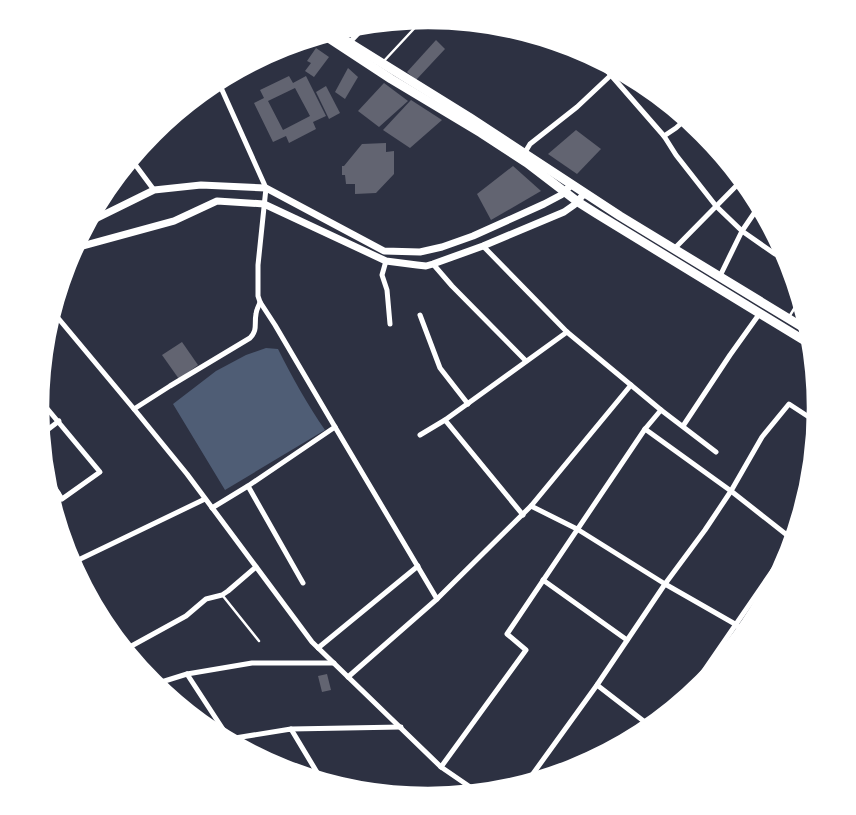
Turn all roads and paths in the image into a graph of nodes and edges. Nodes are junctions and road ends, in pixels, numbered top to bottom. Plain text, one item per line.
1 (415, 28) edge
2 (356, 35) edge
3 (340, 38) edge
4 (332, 40) edge
5 (348, 43) junction
6 (379, 66) junction
7 (607, 73) edge
8 (610, 76) junction
9 (222, 89) edge
10 (681, 124) edge
11 (664, 136) junction
12 (524, 154) junction
13 (136, 165) edge
14 (736, 186) edge
15 (266, 188) junction
16 (568, 188) junction
17 (154, 190) junction
18 (584, 194) junction
19 (578, 202) junction
20 (264, 204) junction
21 (716, 206) junction
22 (754, 213) edge
23 (99, 217) edge
24 (742, 231) junction
25 (84, 245) edge
26 (483, 246) junction
27 (675, 248) junction
28 (775, 254) dead end
29 (386, 261) junction
30 (433, 264) junction
31 (720, 276) junction
32 (260, 302) junction
33 (794, 307) edge
34 (760, 312) junction
35 (420, 315) dead end
36 (788, 318) junction
37 (59, 319) edge
38 (390, 324) dead end
39 (799, 325) edge
40 (566, 332) junction
41 (802, 339) edge
42 (526, 361) junction
43 (631, 385) junction
44 (468, 404) junction
45 (48, 409) edge
46 (134, 409) junction
47 (661, 410) junction
48 (808, 417) edge
49 (445, 420) junction
50 (59, 421) junction
51 (682, 426) junction
52 (335, 427) junction
53 (49, 429) edge
54 (645, 429) junction
55 (420, 435) dead end
56 (716, 452) dead end
57 (248, 486) junction
58 (731, 491) junction
59 (58, 493) edge
60 (205, 499) junction
61 (531, 506) junction
62 (212, 508) junction
63 (523, 514) junction
64 (577, 529) junction
65 (786, 534) edge
66 (80, 559) edge
67 (418, 566) junction
68 (256, 567) junction
69 (770, 574) edge
70 (543, 580) junction
71 (303, 583) dead end
72 (665, 584) junction
73 (222, 595) junction
74 (437, 599) junction
75 (735, 624) junction
76 (738, 627) edge
77 (259, 640) dead end
78 (627, 640) junction
79 (132, 646) edge
80 (318, 648) junction
81 (334, 663) junction
82 (708, 665) edge
83 (187, 674) junction
84 (348, 677) junction
85 (164, 681) edge
86 (597, 685) junction
87 (643, 720) edge
88 (219, 724) edge
89 (400, 727) junction
90 (291, 729) junction
91 (240, 738) edge
92 (440, 767) junction
93 (315, 770) edge
94 (534, 772) edge
95 (466, 785) edge

1 - 6 lane
2 - 5 street
3 - 5 main road
4 - 6 main road
5 - 6 main road
6 - 12 main road
6 - 16 main road
7 - 8 street
8 - 11 street
8 - 12 street
9 - 15 street
10 - 11 street
11 - 21 street
12 - 16 main road
13 - 17 street
14 - 21 street
15 - 16 street
15 - 17 street
15 - 20 street
16 - 18 main road
16 - 19 main road
17 - 23 street
18 - 19 street
18 - 27 main road
19 - 26 street
19 - 34 main road
20 - 25 street
20 - 29 street
20 - 32 street
21 - 24 street
21 - 27 street
22 - 24 street
24 - 28 street
24 - 31 street
26 - 30 street
26 - 40 street
27 - 31 main road
29 - 30 street
29 - 38 street
30 - 42 street
31 - 36 main road
32 - 46 street
32 - 52 street
33 - 36 lane
34 - 41 main road
34 - 51 street
35 - 44 street
36 - 39 main road
37 - 46 street
40 - 42 street
40 - 43 street
42 - 44 street
43 - 47 street
43 - 61 street
44 - 49 street
45 - 50 street
46 - 60 street
47 - 51 street
47 - 54 street
48 - 58 street
49 - 55 street
49 - 63 street
50 - 53 street
50 - 59 street
51 - 56 street
52 - 57 street
52 - 67 street
54 - 58 street
54 - 64 street
57 - 62 street
57 - 71 street
58 - 65 street
58 - 72 street
60 - 62 street
60 - 66 street
61 - 63 street
61 - 64 street
62 - 68 street
63 - 74 street
64 - 70 street
64 - 72 street
67 - 74 street
67 - 80 street
68 - 73 street
68 - 80 street
69 - 75 street
70 - 78 street
70 - 92 street
72 - 75 street
72 - 78 street
73 - 77 lane
73 - 79 street
74 - 84 street
75 - 76 street
75 - 82 street
78 - 86 street
80 - 81 street
81 - 83 street
81 - 84 street
83 - 85 street
83 - 88 street
84 - 89 street
86 - 87 street
86 - 94 street
89 - 90 street
89 - 92 street
90 - 91 street
90 - 93 street
92 - 95 street

